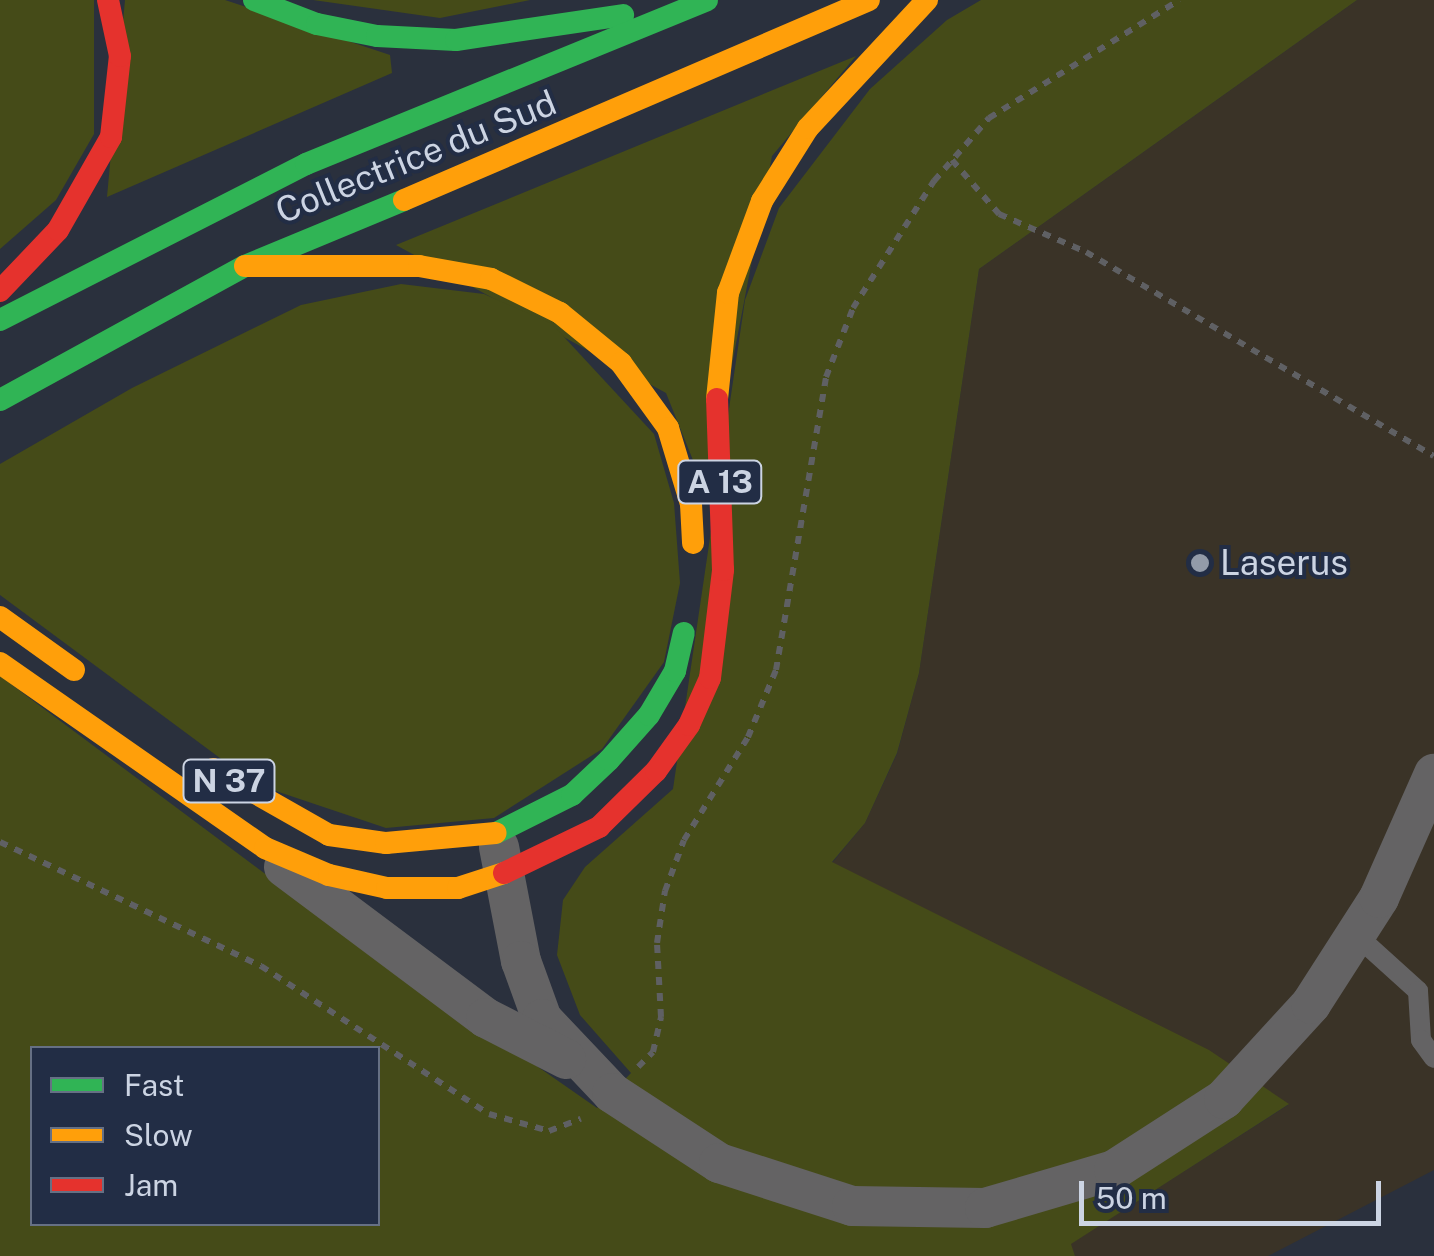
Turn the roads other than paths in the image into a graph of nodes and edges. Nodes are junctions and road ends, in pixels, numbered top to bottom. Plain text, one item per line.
1 (108, 0) edge
2 (254, 0) edge
3 (869, 0) edge
4 (927, 0) edge
5 (702, 2) edge
6 (245, 266) junction
7 (0, 290) edge
8 (0, 320) edge
9 (0, 400) edge
10 (694, 572) dead end
11 (690, 606) dead end
12 (0, 617) edge
13 (0, 663) edge
14 (92, 683) dead end
15 (185, 750) dead end
16 (1434, 774) edge
17 (496, 833) junction
18 (265, 848) junction
19 (504, 874) junction
20 (1356, 934) junction
21 (1434, 1058) edge
22 (582, 1068) junction

1 - 7 main road
2 - 5 main road
3 - 6 main road, Collectrice du Sud / A 13
4 - 19 main road, A 13
5 - 8 main road, Collectrice du Sud
6 - 9 main road, Collectrice du Sud / A 13
6 - 10 main road, A 13
11 - 17 main road
12 - 14 main road
13 - 18 main road, N 37
15 - 17 main road, N 37
16 - 20 street
17 - 19 street
18 - 19 main road, N 37
18 - 22 street
19 - 22 street
20 - 21 lane
20 - 22 street

